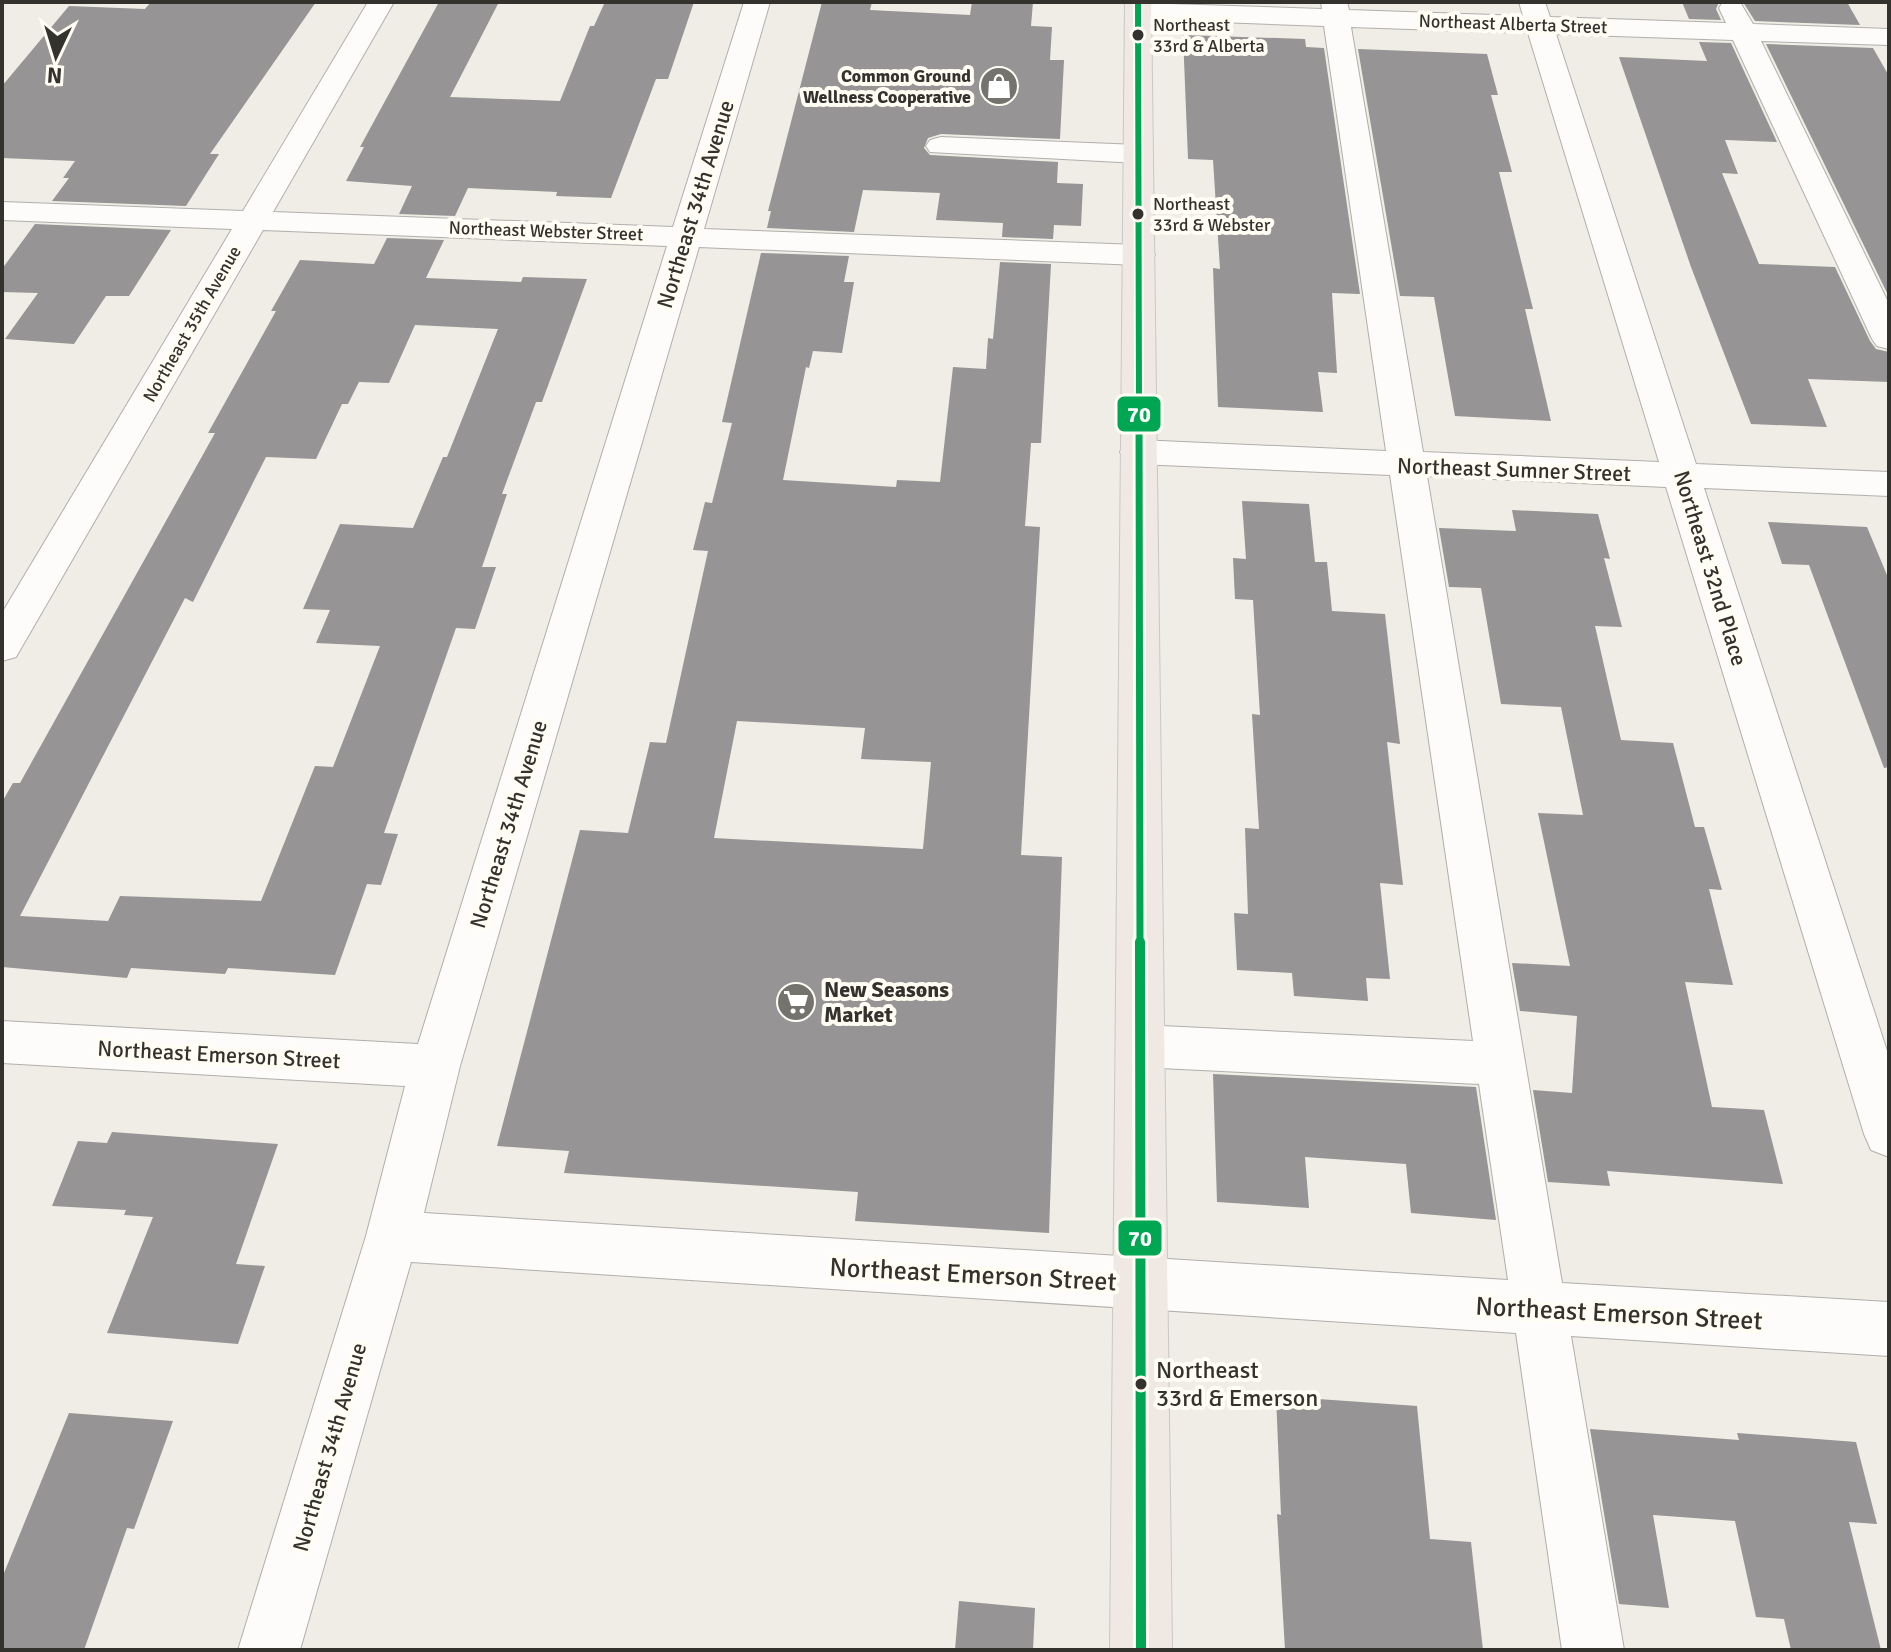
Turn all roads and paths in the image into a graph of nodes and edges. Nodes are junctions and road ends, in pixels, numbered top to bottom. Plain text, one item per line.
1 (381, 2) edge
2 (757, 2) edge
3 (1729, 2) edge
4 (1138, 6) edge
5 (1335, 10) edge
6 (1536, 13) edge
7 (1743, 32) junction
8 (1889, 37) edge
9 (941, 146) dead end
10 (1138, 154) junction
11 (2, 211) edge
12 (253, 220) junction
13 (684, 236) junction
14 (1139, 255) junction
15 (1889, 339) edge
16 (1138, 452) junction
17 (1407, 465) junction
18 (1682, 476) junction
19 (1889, 484) edge
20 (2, 647) edge
21 (2, 1042) edge
22 (1140, 1046) junction
23 (1502, 1064) junction
24 (435, 1066) junction
25 (1889, 1134) edge
26 (392, 1236) junction
27 (1141, 1284) junction
28 (1540, 1308) junction
29 (1889, 1329) edge
30 (269, 1650) edge
31 (1141, 1650) edge
32 (1593, 1650) edge

1 - 12 street, Northeast 35th Avenue
2 - 13 street, Northeast 34th Avenue
3 - 7 street
4 - 5 street, Northeast Alberta Street
4 - 10 main road
5 - 6 street, Northeast Alberta Street
5 - 17 street
6 - 7 street, Northeast Alberta Street
6 - 18 street, Northeast 32nd Place
7 - 8 street, Northeast Alberta Street
7 - 15 street
9 - 10 street
10 - 14 main road
11 - 12 street, Northeast Webster Street
12 - 13 street, Northeast Webster Street
12 - 20 street, Northeast 35th Avenue
13 - 14 street, Northeast Webster Street
13 - 24 street, Northeast 34th Avenue
14 - 16 main road
16 - 17 street, Northeast Sumner Street
16 - 22 main road
17 - 18 street, Northeast Sumner Street
17 - 23 street
18 - 19 street, Northeast Sumner Street
18 - 25 street, Northeast 32nd Place
21 - 24 street, Northeast Emerson Street
22 - 23 street
22 - 27 main road
23 - 28 street
24 - 26 street, Northeast 34th Avenue
26 - 27 street, Northeast Emerson Street
26 - 30 street, Northeast 34th Avenue
27 - 28 street, Northeast Emerson Street
27 - 31 main road
28 - 29 street, Northeast Emerson Street
28 - 32 street

